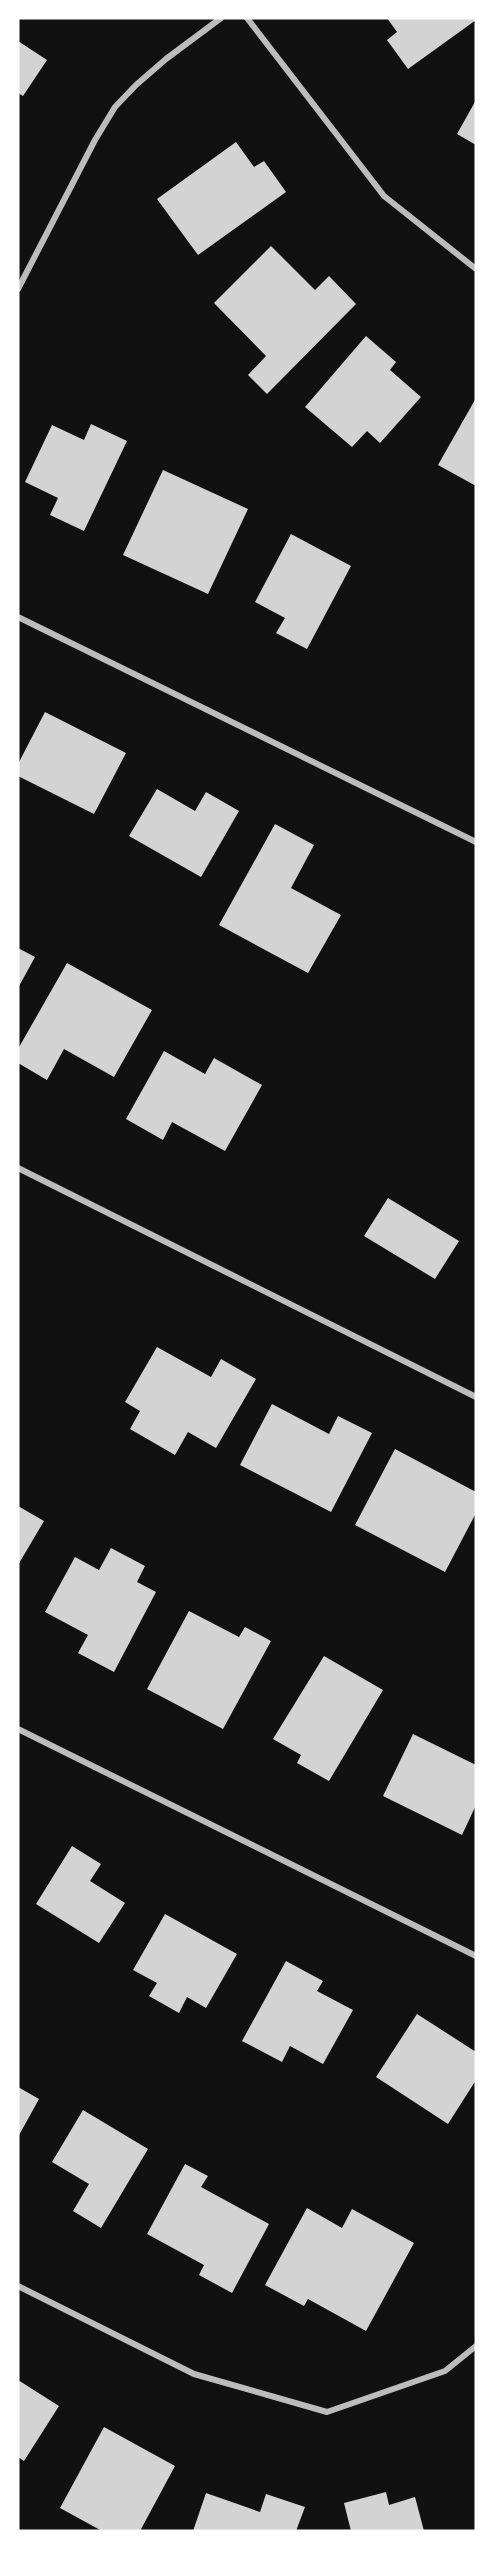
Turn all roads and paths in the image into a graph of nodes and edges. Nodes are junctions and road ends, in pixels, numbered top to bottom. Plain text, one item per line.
1 (220, 18) edge
2 (247, 18) edge
3 (476, 269) edge
4 (18, 289) edge
5 (18, 617) edge
6 (476, 842) edge
7 (18, 1168) edge
8 (476, 1397) edge
9 (18, 1729) edge
10 (476, 1956) edge
11 (18, 2286) edge
12 (476, 2346) edge

1 - 4 street
2 - 3 street
5 - 6 street
7 - 8 street
9 - 10 street
11 - 12 street

